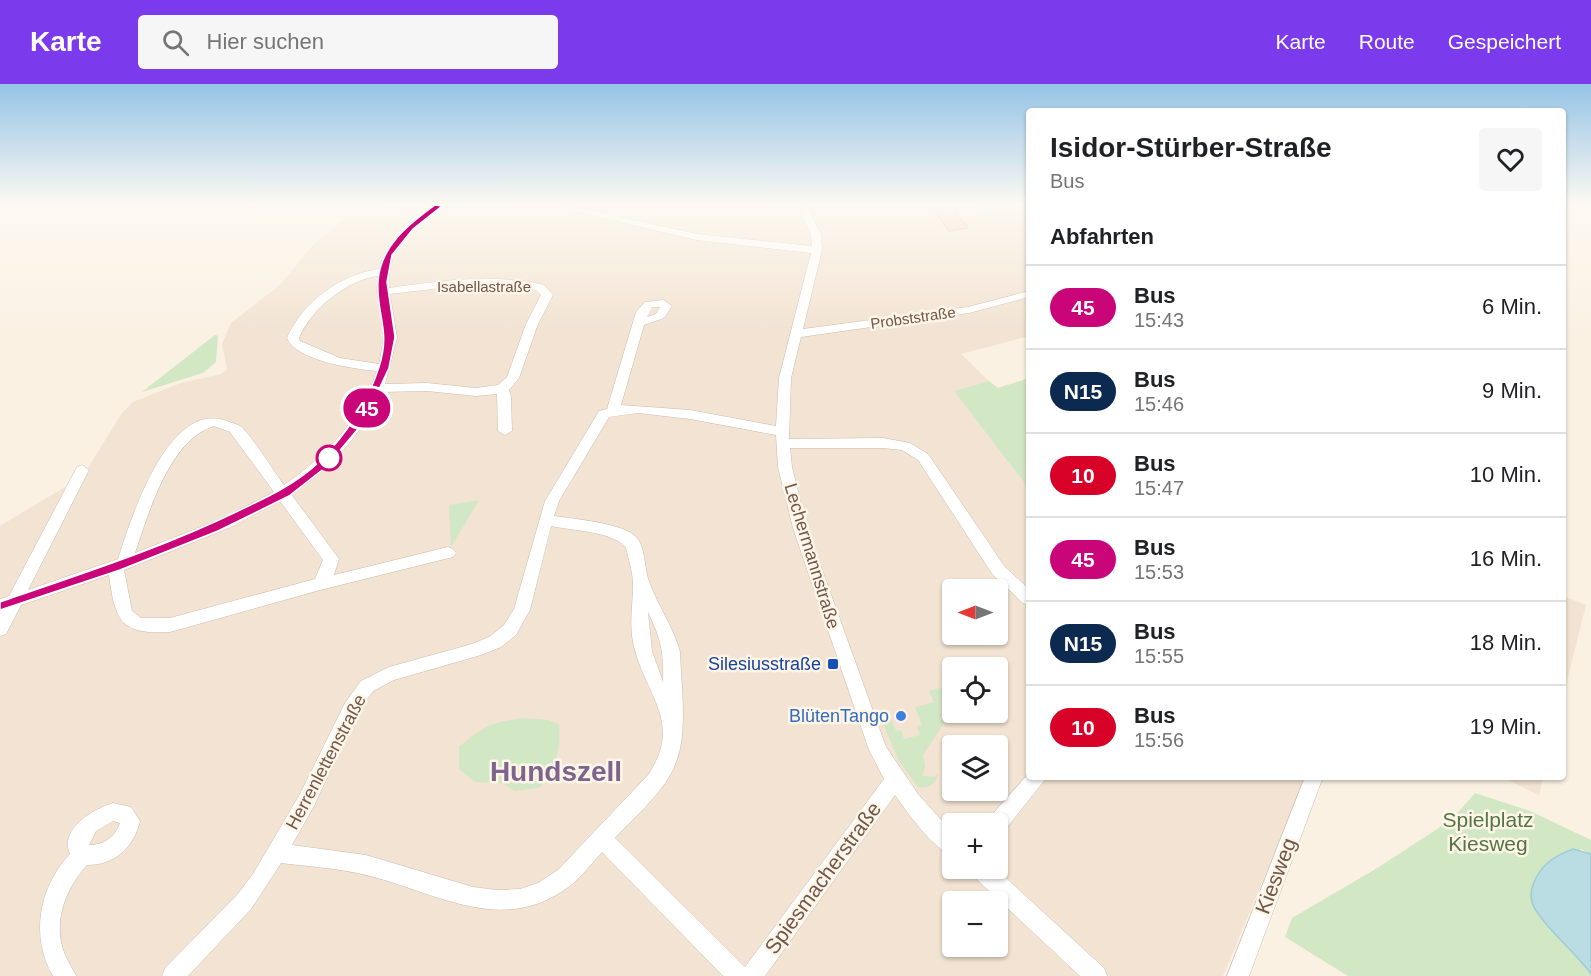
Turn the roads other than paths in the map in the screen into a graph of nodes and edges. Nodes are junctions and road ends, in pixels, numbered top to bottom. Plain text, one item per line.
1 (393, 248) edge
2 (795, 248) edge
3 (817, 250) joint
4 (383, 272) junction
5 (383, 292) junction
6 (1026, 295) edge
7 (639, 323) dead end
8 (796, 334) junction
9 (384, 368) junction
10 (376, 388) junction
11 (502, 389) junction
12 (613, 410) junction
13 (505, 431) dead end
14 (783, 438) junction
15 (82, 470) dead end
16 (285, 493) junction
17 (544, 520) junction
18 (448, 553) dead end
19 (120, 565) junction
20 (641, 583) junction
21 (320, 584) junction
22 (1026, 596) edge
23 (7, 603) edge
24 (0, 629) edge
25 (671, 714) junction
26 (1035, 780) edge
27 (1313, 780) edge
28 (894, 781) junction
29 (1007, 813) edge
30 (942, 835) edge
31 (602, 838) junction
32 (278, 853) junction
33 (83, 855) dead end
34 (991, 879) edge
35 (65, 976) edge
36 (173, 976) edge
37 (738, 976) edge
38 (752, 976) edge
39 (1096, 976) edge
40 (1238, 976) edge

1 - 4 street
2 - 3 street
3 - 8 street, Lechermannstraße
4 - 5 street
4 - 9 street
5 - 9 street
5 - 11 street, Isabellastraße
6 - 8 street, Probststraße
7 - 12 street
8 - 14 street, Lechermannstraße
9 - 10 street
10 - 11 street
10 - 16 street
11 - 13 street
12 - 14 street
12 - 17 street, Herrenlettenstraße
14 - 22 street
14 - 28 street, Lechermannstraße
15 - 23 street
16 - 19 street
16 - 19 street
16 - 21 street
17 - 20 street
17 - 32 street, Herrenlettenstraße
18 - 21 street
19 - 21 street
19 - 23 street
20 - 25 street
20 - 25 street
23 - 24 street
25 - 31 street
26 - 29 street
27 - 40 street, Kiesweg
28 - 30 street, Lechermannstraße
28 - 38 street, Spiesmacherstraße
31 - 32 street
31 - 37 street
32 - 36 street, Herrenlettenstraße
33 - 35 street
34 - 39 street

